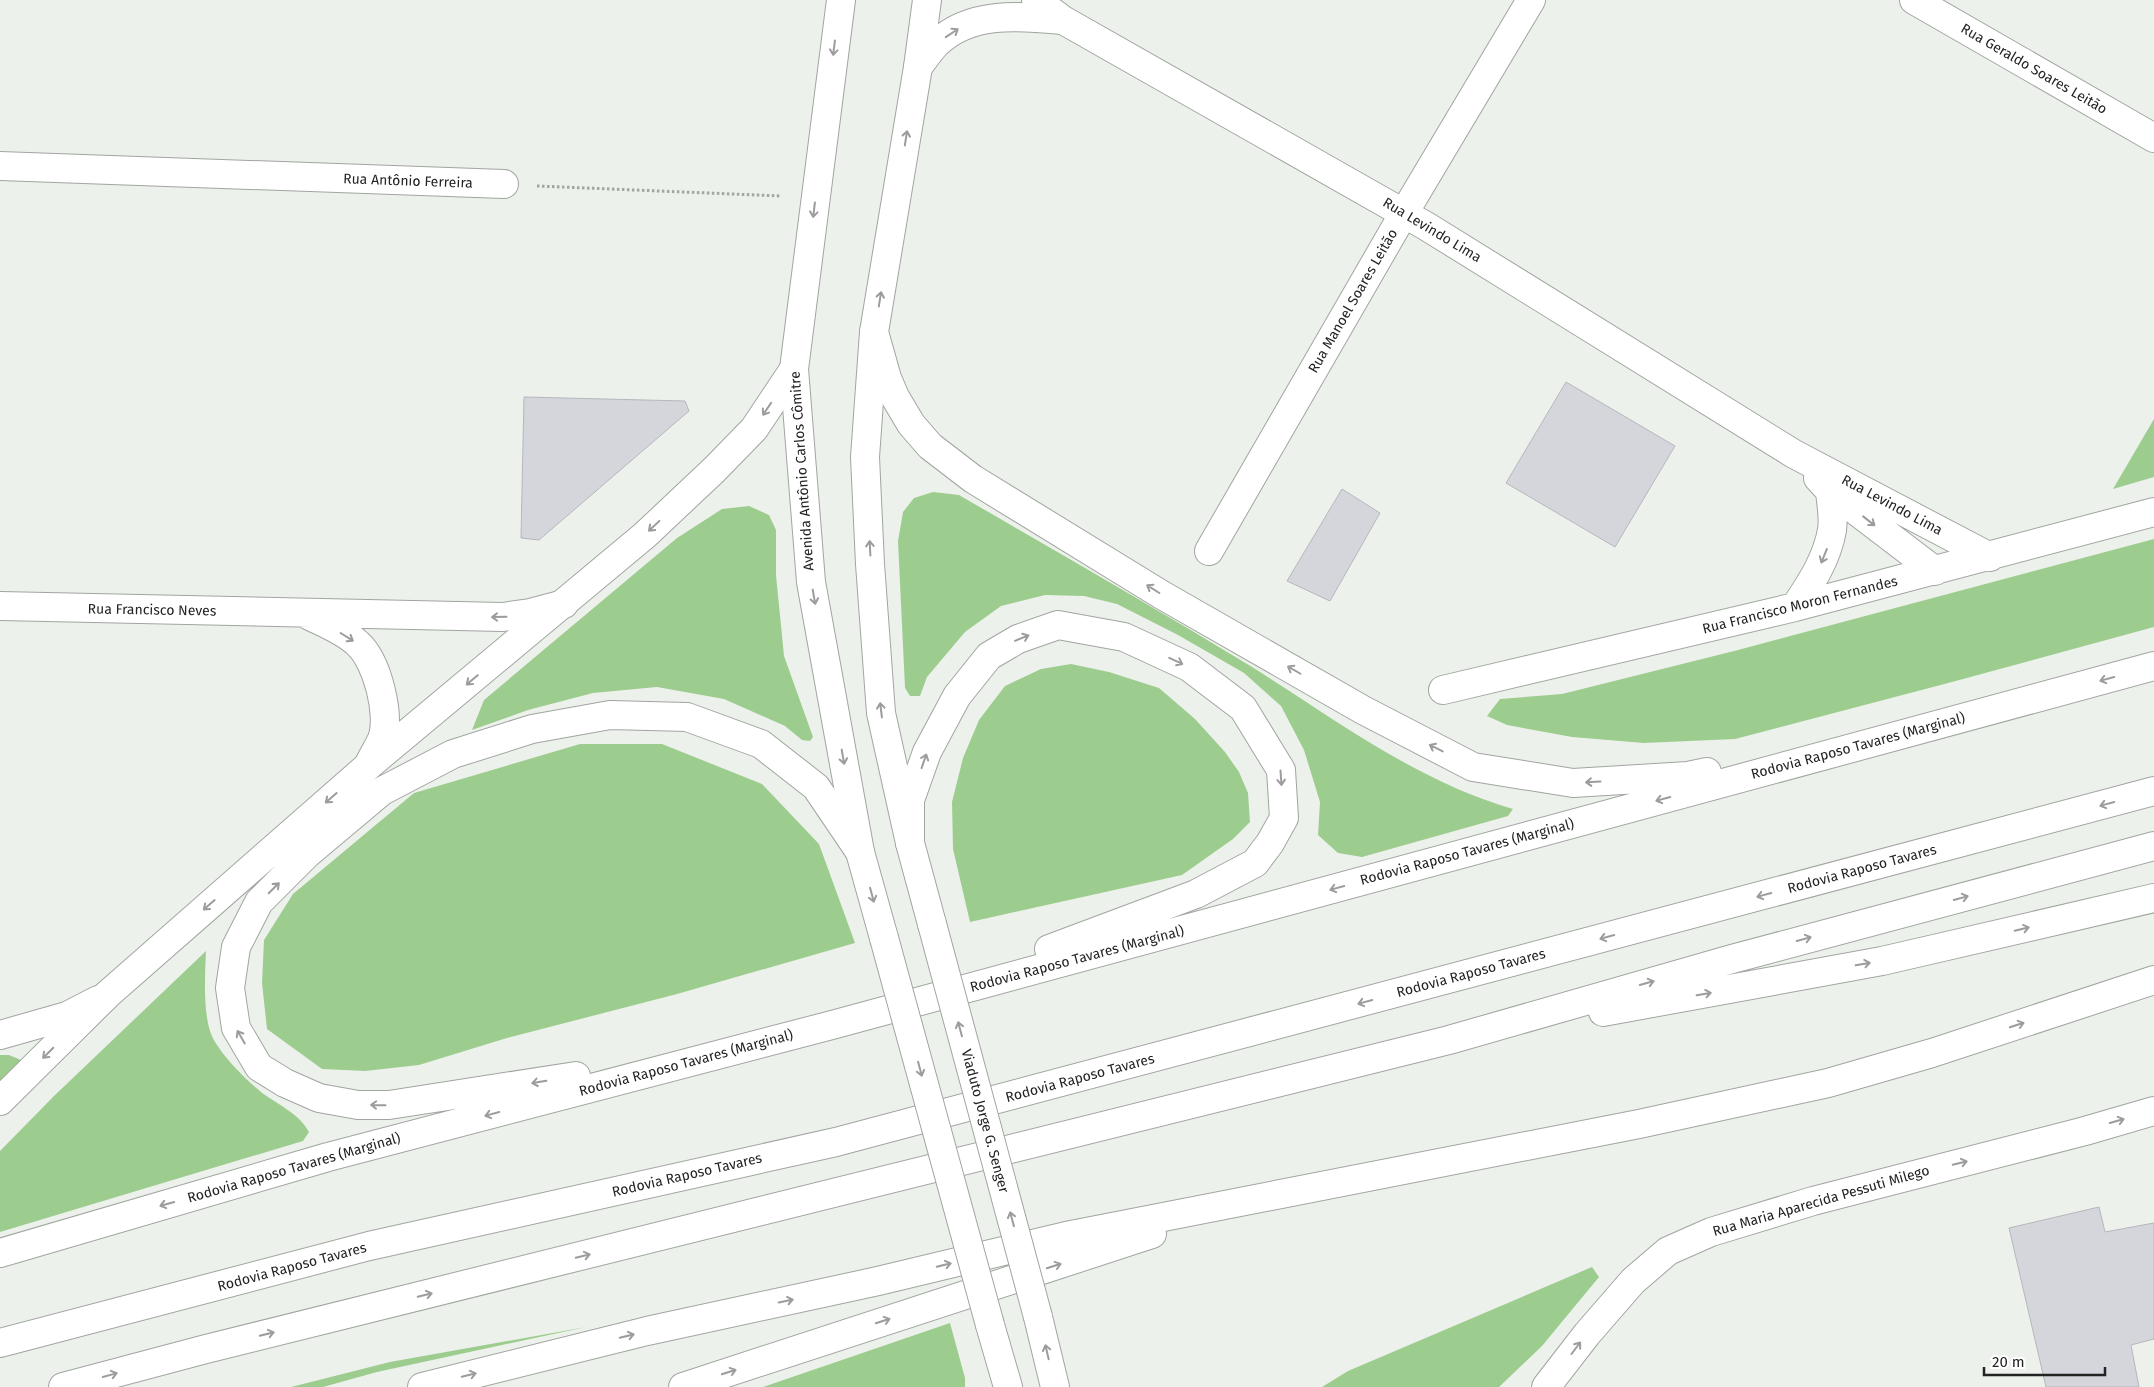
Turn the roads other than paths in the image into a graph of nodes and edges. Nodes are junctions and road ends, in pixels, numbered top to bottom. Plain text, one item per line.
1 (841, 0) edge
2 (926, 0) edge
3 (1036, 0) edge
4 (1531, 0) edge
5 (1914, 0) edge
6 (1063, 20) junction
7 (918, 67) junction
8 (2154, 138) edge
9 (0, 166) edge
10 (504, 184) road end
11 (1404, 213) junction
12 (874, 332) junction
13 (794, 369) junction
14 (1794, 454) junction
15 (1830, 491) junction
16 (2154, 512) edge
17 (1209, 551) dead end
18 (1990, 556) junction
19 (1935, 572) junction
20 (564, 604) junction
21 (0, 606) edge
22 (1795, 607) junction
23 (304, 613) junction
24 (2154, 666) edge
25 (2069, 688) junction
26 (1443, 690) dead end
27 (368, 766) junction
28 (2154, 791) edge
29 (910, 843) junction
30 (2154, 846) edge
31 (860, 852) junction
32 (2154, 898) edge
33 (2154, 980) edge
34 (108, 994) junction
35 (832, 1025) junction
36 (0, 1035) edge
37 (1449, 1040) junction
38 (725, 1053) junction
39 (0, 1101) edge
40 (2154, 1111) edge
41 (1265, 1197) junction
42 (0, 1253) edge
43 (0, 1344) edge
44 (63, 1387) edge
45 (422, 1387) edge
46 (682, 1387) edge
47 (1008, 1387) edge
48 (1055, 1387) edge
49 (1546, 1387) edge

1 -> 13 main road, Avenida Antônio Carlos Cômitre
2 - 7 main road
3 - 6 main road, Rua Levindo Lima
4 - 11 main road, Rua Manoel Soares Leitão
5 - 8 main road, Rua Geraldo Soares Leitão
7 -> 6 main road, Rua Levindo Lima
6 - 11 main road, Rua Levindo Lima
12 -> 7 main road
9 - 10 main road, Rua Antônio Ferreira
11 - 14 main road, Rua Levindo Lima
11 - 17 main road, Rua Manoel Soares Leitão
25 -> 12 main road
29 -> 12 main road
13 -> 20 main road
13 -> 31 main road, Avenida Antônio Carlos Cômitre
14 - 15 main road, Rua Levindo Lima
14 - 18 main road, Rua Levindo Lima
15 -> 19 main road, Rua Levindo Lima
15 -> 22 main road, Rua Levindo Lima
16 - 18 main road, Rua Francisco Moron Fernandes
18 - 19 main road, Rua Francisco Moron Fernandes
19 - 22 main road, Rua Francisco Moron Fernandes
20 -> 23 main road, Rua Francisco Neves
20 -> 27 main road
21 - 23 main road, Rua Francisco Neves
22 - 26 main road, Rua Francisco Moron Fernandes
23 -> 27 main road, Rua Francisco Neves
24 -> 25 main road, Rodovia Raposo Tavares (Marginal)
25 -> 35 main road, Rodovia Raposo Tavares (Marginal)
27 -> 34 main road
28 -> 43 main road, Rodovia Raposo Tavares
29 -> 35 main road
48 -> 29 main road, Viaduto Jorge G. Senger, bridge
37 -> 30 main road
38 -> 31 main road
31 -> 47 main road, Avenida Antônio Carlos Cômitre, bridge
37 -> 32 main road
41 -> 33 main road
34 - 36 main road
34 -> 39 main road
35 - 38 main road, Rodovia Raposo Tavares (Marginal)
44 -> 37 main road
38 -> 42 main road, Rodovia Raposo Tavares (Marginal)
49 -> 40 main road, Rua Maria Aparecida Pessuti Milego
45 -> 41 main road
46 -> 41 main road

